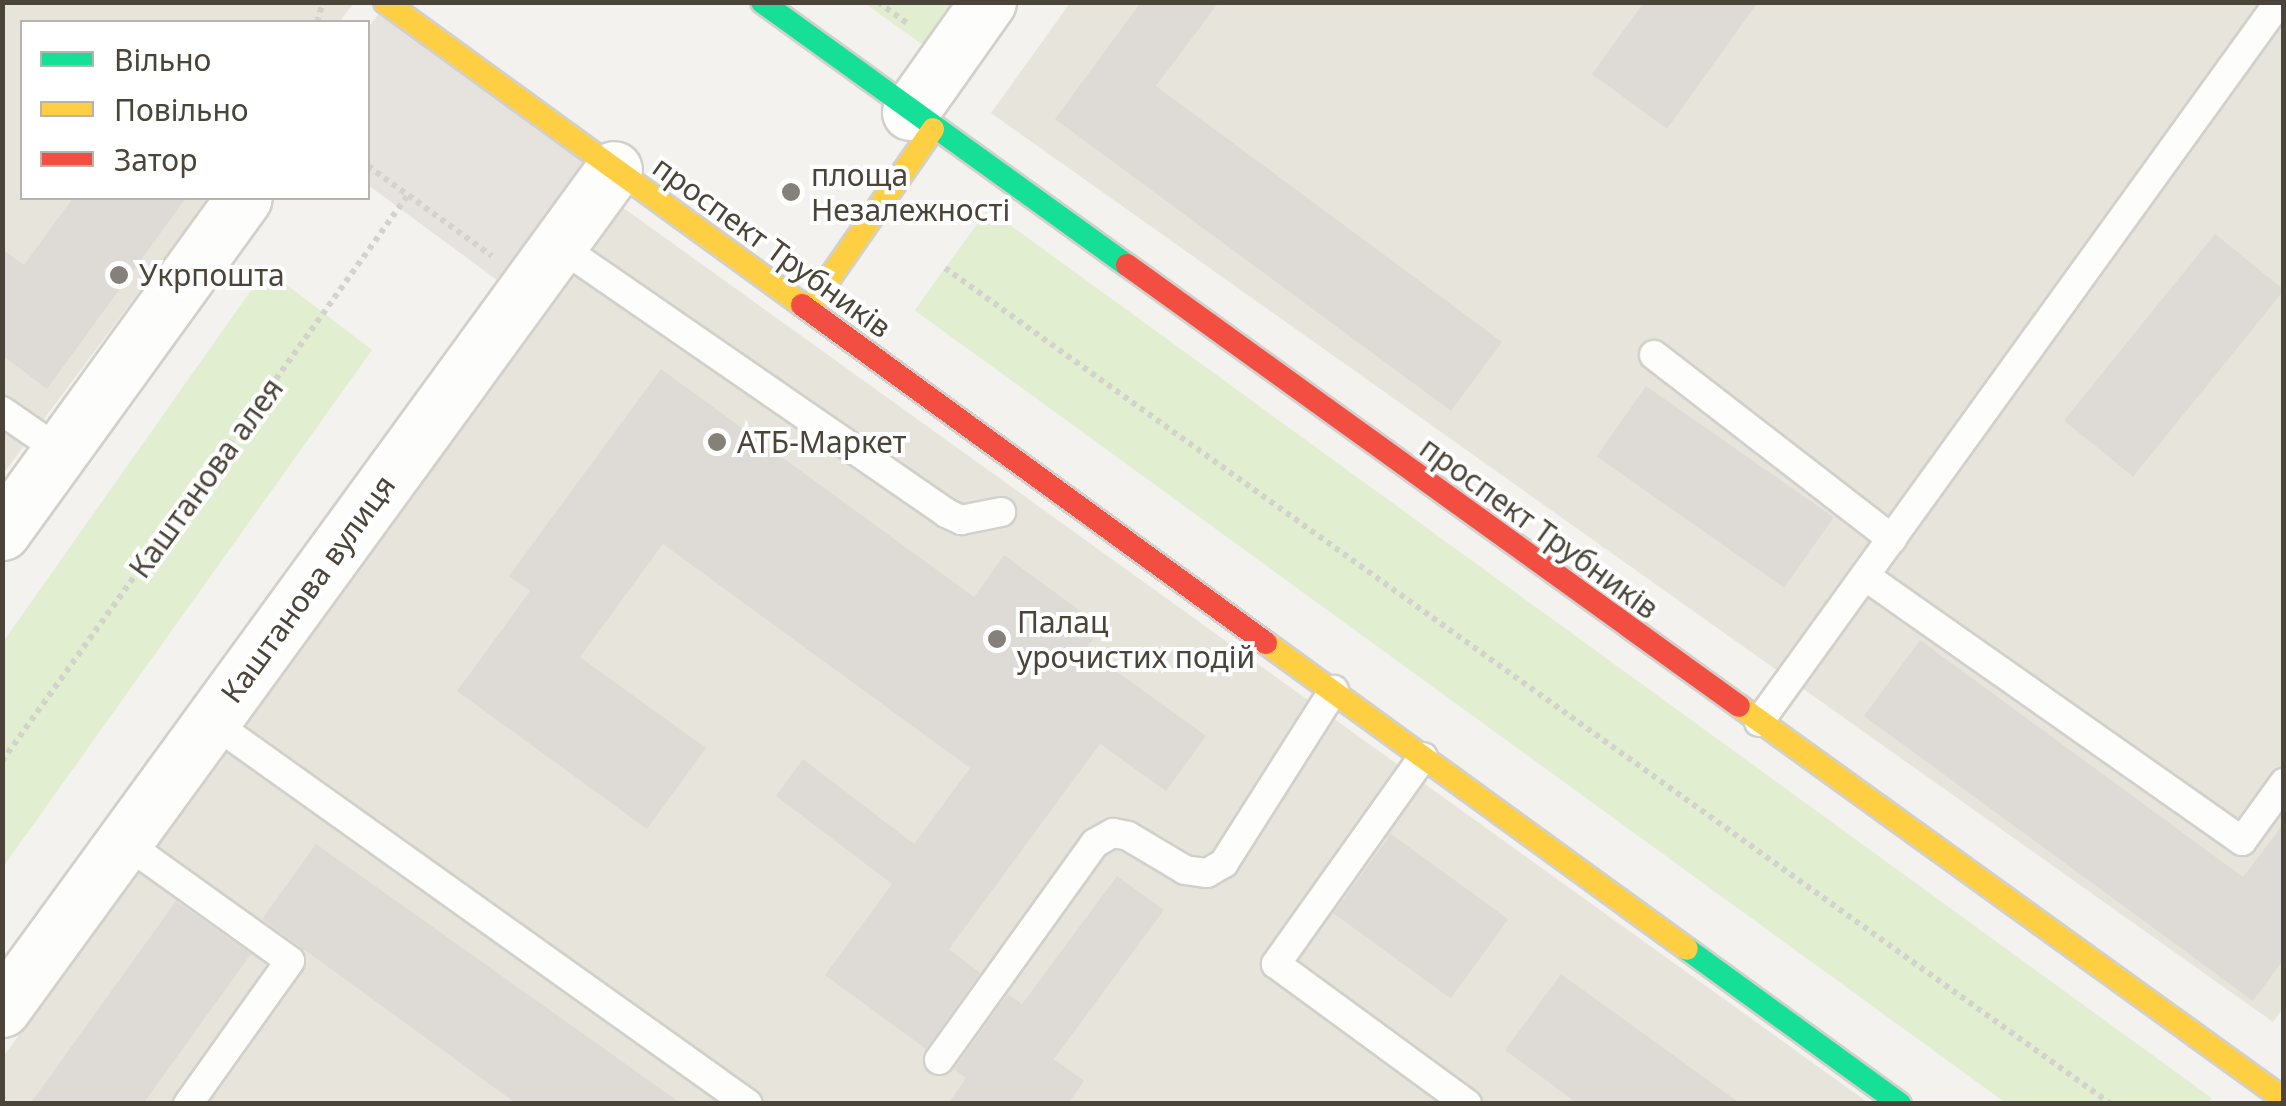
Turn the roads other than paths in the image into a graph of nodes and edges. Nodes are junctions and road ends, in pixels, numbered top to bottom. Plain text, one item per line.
1 (385, 2) edge
2 (762, 2) edge
3 (988, 2) edge
4 (2279, 2) edge
5 (370, 25) edge
6 (921, 121) junction
7 (614, 169) junction
8 (243, 200) edge
9 (558, 245) junction
10 (808, 310) junction
11 (1654, 354) dead end
12 (2, 411) edge
13 (60, 451) junction
14 (1001, 512) dead end
15 (2, 532) edge
16 (1892, 539) junction
17 (1865, 576) junction
18 (1334, 690) junction
19 (212, 722) junction
20 (1759, 722) junction
21 (1423, 756) junction
22 (2284, 782) edge
23 (124, 842) junction
24 (2, 1009) edge
25 (939, 1060) dead end
26 (2284, 1099) edge
27 (190, 1103) edge
28 (748, 1104) edge
29 (1466, 1104) edge
30 (1900, 1104) edge

1 - 5 street
1 - 7 main road, проспект Трубників
2 - 6 main road, проспект Трубників
3 - 6 street
4 - 16 lane
6 - 10 main road
6 - 20 main road, проспект Трубників
7 - 9 street, Каштанова вулиця
7 - 10 main road, проспект Трубників
8 - 13 street
9 - 14 lane
9 - 19 street, Каштанова вулиця
10 - 18 main road, проспект Трубників
11 - 16 lane
12 - 13 lane
13 - 15 street
16 - 17 lane
17 - 20 lane
17 - 22 lane
18 - 21 main road, проспект Трубників
18 - 25 lane
19 - 23 street, Каштанова вулиця
19 - 28 lane
20 - 26 main road, проспект Трубників
21 - 29 lane
21 - 30 main road, проспект Трубників
23 - 24 street, Каштанова вулиця
23 - 27 lane

